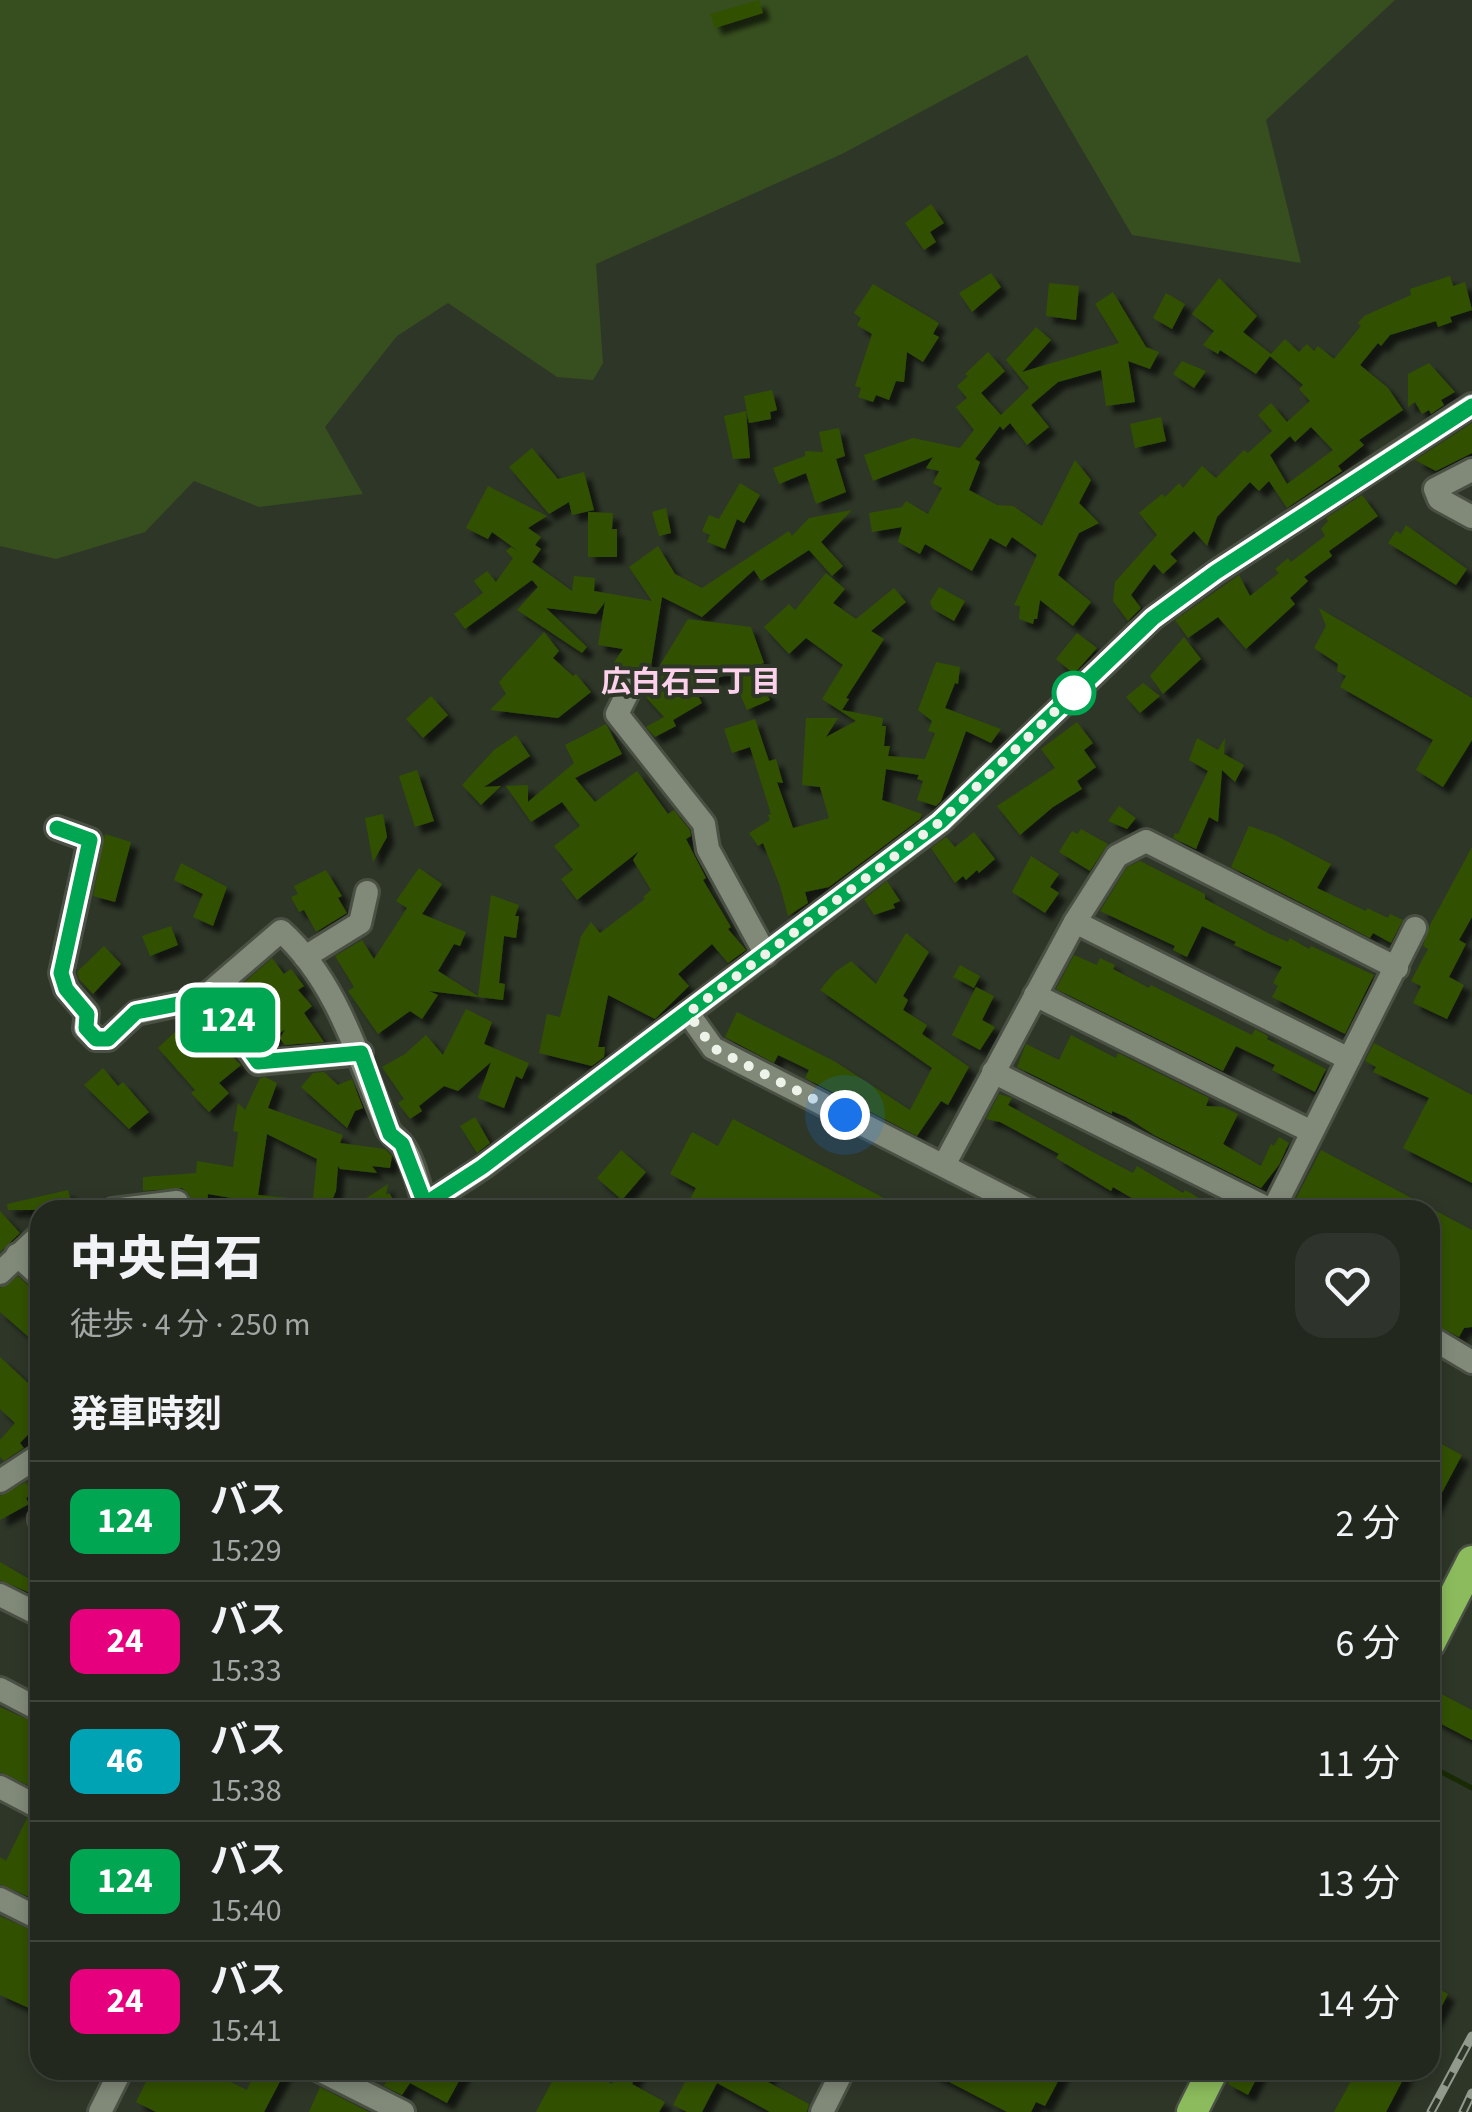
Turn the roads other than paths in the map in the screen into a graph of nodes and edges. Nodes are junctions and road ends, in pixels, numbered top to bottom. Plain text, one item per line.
1 (1472, 406) edge
2 (1472, 470) edge
3 (1472, 518) edge
4 (628, 690) dead end
5 (57, 828) dead end
6 (367, 892) dead end
7 (1075, 922) junction
8 (1415, 928) dead end
9 (766, 954) junction
10 (305, 958) junction
11 (1398, 968) junction
12 (209, 993) junction
13 (1035, 995) junction
14 (688, 1013) junction
15 (361, 1053) junction
16 (1350, 1059) junction
17 (993, 1072) junction
18 (1312, 1132) junction
19 (944, 1165) junction
20 (419, 1200) edge
21 (432, 1200) edge
22 (1011, 1200) edge
23 (1252, 1200) edge
24 (1277, 1200) edge
25 (30, 1244) edge
26 (18, 1255) junction
27 (30, 1266) edge
28 (0, 1274) edge
29 (1440, 1343) edge
30 (1472, 1362) edge
31 (30, 1465) edge
32 (0, 1482) edge
33 (1472, 1561) edge
34 (0, 1595) edge
35 (30, 1610) edge
36 (1440, 1623) edge
37 (0, 1689) edge
38 (30, 1705) edge
39 (0, 1787) edge
40 (30, 1803) edge
41 (0, 1899) edge
42 (30, 1915) edge
43 (116, 2080) edge
44 (339, 2080) edge
45 (838, 2080) edge
46 (1208, 2080) edge
47 (100, 2112) edge
48 (403, 2112) edge
49 (822, 2112) edge
50 (1192, 2112) edge

1 - 9 street
2 - 3 street
4 - 9 street
5 - 12 street
6 - 10 street
7 - 11 street
7 - 13 street
7 - 16 street
8 - 11 street
9 - 14 street
10 - 12 street
10 - 15 street
11 - 16 street
12 - 15 street
13 - 17 street
13 - 18 street
14 - 19 street
14 - 21 street
15 - 20 street
16 - 18 street
17 - 19 street
17 - 23 street
18 - 24 street
19 - 22 street
25 - 26 street
26 - 27 street
26 - 28 street
29 - 30 street
31 - 32 street
33 - 36 highway
34 - 35 street
37 - 38 street
39 - 40 street
41 - 42 street
43 - 47 street
44 - 48 street
45 - 49 street
46 - 50 highway

